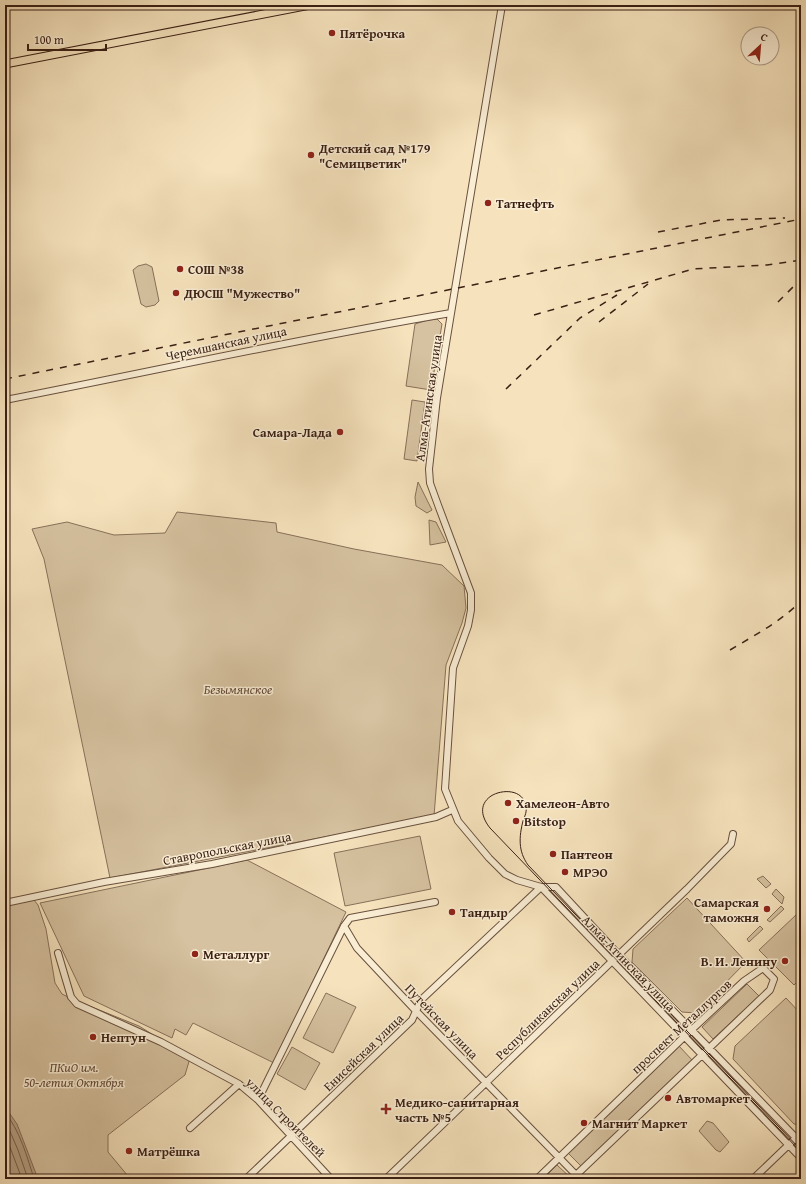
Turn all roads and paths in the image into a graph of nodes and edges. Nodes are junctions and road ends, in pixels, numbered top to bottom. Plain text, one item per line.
1 (310, 5) edge
2 (502, 5) edge
3 (5, 64) edge
4 (451, 313) junction
5 (5, 400) edge
6 (452, 810) junction
7 (733, 834) dead end
8 (541, 887) junction
9 (435, 902) dead end
10 (5, 903) edge
11 (344, 926) junction
12 (58, 953) dead end
13 (619, 955) junction
14 (612, 961) junction
15 (416, 1011) junction
16 (692, 1031) junction
17 (684, 1037) junction
18 (710, 1048) junction
19 (703, 1055) junction
20 (487, 1083) junction
21 (239, 1084) junction
22 (258, 1100) junction
23 (190, 1128) dead end
24 (801, 1133) edge
25 (290, 1137) junction
26 (796, 1138) junction
27 (801, 1143) edge
28 (788, 1145) junction
29 (559, 1158) junction
30 (801, 1158) edge
31 (576, 1178) edge
32 (246, 1179) edge
33 (331, 1179) edge
34 (386, 1179) edge
35 (537, 1179) edge
36 (752, 1179) edge

1 - 3 main road
2 - 4 street, Алма-Атинская улица
4 - 5 street, Черемшанская улица
4 - 6 street, Алма-Атинская улица
6 - 8 street, Алма-Атинская улица
6 - 10 street, Ставропольская улица
7 - 13 street, Республиканская улица
8 - 13 street, Алма-Атинская улица
8 - 14 street, Алма-Атинская улица
8 - 15 street, Енисейская улица
9 - 11 street
11 - 15 street, Путейская улица
11 - 22 street
12 - 21 street, улица Строителей
13 - 14 street, Республиканская улица
13 - 16 street, Алма-Атинская улица
14 - 17 street, Алма-Атинская улица
14 - 20 street, Республиканская улица
15 - 20 street, Путейская улица
15 - 25 street, Енисейская улица
16 - 17 street, проспект Металлургов
16 - 18 street, Алма-Атинская улица
16 - 18 street, проспект Металлургов
17 - 19 street, Алма-Атинская улица
17 - 29 street, проспект Металлургов
18 - 19 street, проспект Металлургов
18 - 26 street, Алма-Атинская улица
19 - 28 street, Алма-Атинская улица
19 - 31 street, проспект Металлургов
20 - 29 street, Путейская улица
20 - 34 street, Республиканская улица
21 - 22 street, улица Строителей
21 - 23 street
22 - 25 street, улица Строителей
24 - 26 street
25 - 32 street, Енисейская улица
25 - 33 street, улица Строителей
26 - 27 street, Алма-Атинская улица
26 - 28 street
28 - 30 street, Алма-Атинская улица
28 - 36 street
29 - 31 street, Путейская улица
29 - 35 street, проспект Металлургов

